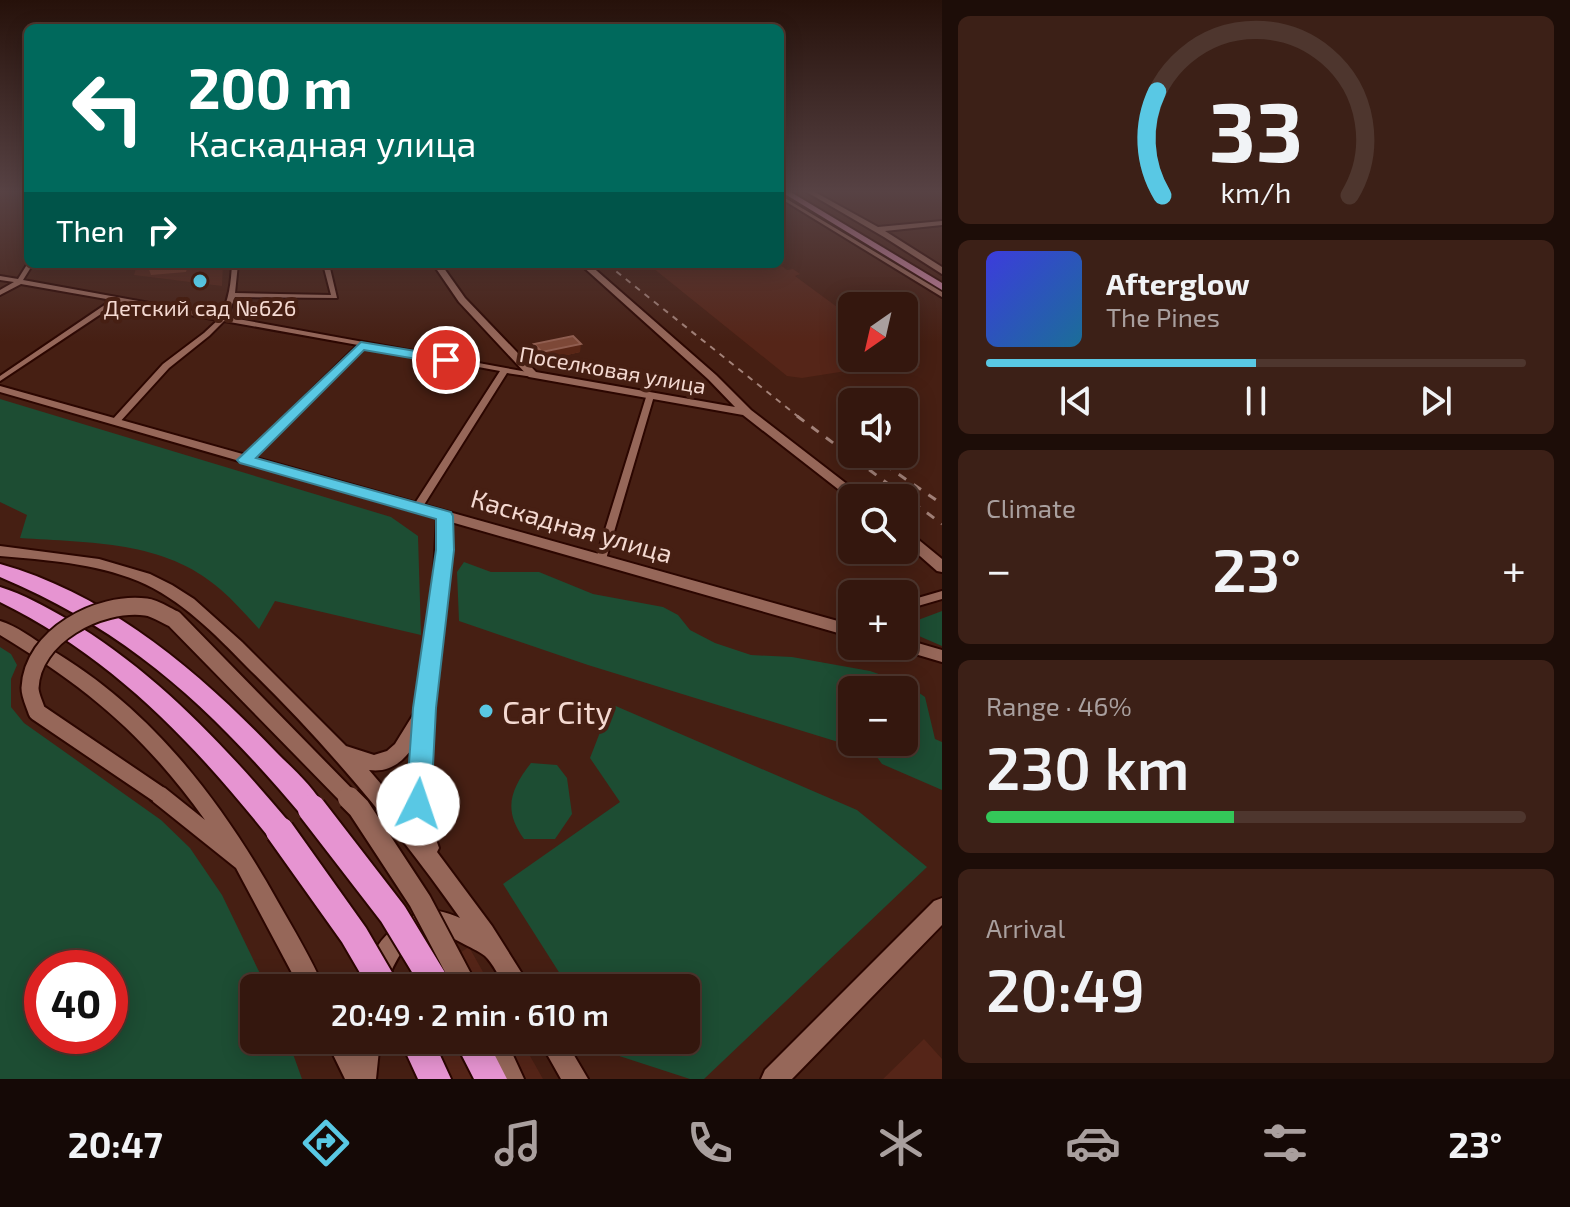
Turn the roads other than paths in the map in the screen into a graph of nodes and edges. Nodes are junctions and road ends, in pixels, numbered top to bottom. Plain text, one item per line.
1 (858, 241) edge
2 (864, 241) edge
3 (879, 241) edge
4 (896, 241) edge
5 (28, 268) edge
6 (235, 268) edge
7 (327, 268) edge
8 (440, 268) edge
9 (589, 268) edge
10 (942, 271) edge
11 (0, 278) edge
12 (942, 278) edge
13 (19, 282) junction
14 (942, 287) edge
15 (0, 293) edge
16 (234, 295) junction
17 (942, 295) edge
18 (117, 300) junction
19 (223, 319) junction
20 (361, 346) junction
21 (505, 370) junction
22 (533, 375) junction
23 (0, 379) edge
24 (0, 389) edge
25 (650, 396) junction
26 (747, 412) junction
27 (115, 422) junction
28 (245, 460) junction
29 (840, 484) edge
30 (417, 508) junction
31 (444, 516) junction
32 (918, 547) edge
33 (0, 551) edge
34 (601, 559) junction
35 (942, 567) edge
36 (0, 570) edge
37 (0, 594) edge
38 (942, 595) edge
39 (918, 602) edge
40 (838, 625) edge
41 (833, 626) junction
42 (0, 627) edge
43 (838, 627) edge
44 (918, 649) edge
45 (942, 656) edge
46 (424, 708) junction
47 (331, 739) junction
48 (250, 869) junction
49 (440, 872) junction
50 (942, 909) edge
51 (495, 951) junction
52 (305, 974) edge
53 (377, 974) edge
54 (379, 974) edge
55 (429, 974) edge
56 (459, 974) edge
57 (510, 974) edge
58 (346, 1054) edge
59 (365, 1054) edge
60 (423, 1054) edge
61 (478, 1054) edge
62 (499, 1054) edge
63 (560, 1054) edge
64 (360, 1079) edge
65 (435, 1079) edge
66 (491, 1079) edge
67 (511, 1079) edge
68 (575, 1079) edge
69 (774, 1079) edge

1 - 17 street
2 - 14 main road
3 - 12 main road
4 - 10 street
5 - 13 street
6 - 16 street
7 - 16 street
8 - 22 street
9 - 26 street
11 - 13 street, Поселковая улица
13 - 15 street
13 - 18 street, Поселковая улица
16 - 19 street
18 - 19 street, Поселковая улица
18 - 23 street
19 - 20 street, Поселковая улица
19 - 27 street
20 - 21 street, Поселковая улица
20 - 28 street
21 - 22 street, Поселковая улица
21 - 30 street
22 - 25 street, Поселковая улица
24 - 27 street, Каскадная улица
25 - 26 street, Поселковая улица
25 - 34 street
26 - 29 street
27 - 28 street, Каскадная улица
28 - 30 street, Каскадная улица
30 - 31 street, Каскадная улица
31 - 34 street, Каскадная улица
31 - 46 street
32 - 35 street
33 - 47 street
34 - 41 street, Каскадная улица
36 - 55 highway, bridge
37 - 53 highway, bridge
38 - 39 street
40 - 41 street
41 - 43 street, Каскадная улица
42 - 48 street
44 - 45 street
46 - 47 street
46 - 49 street
47 - 49 street
48 - 52 street
48 - 56 street, bridge
49 - 51 street
50 - 69 street
51 - 54 street
51 - 57 street
58 - 64 street
59 - 64 street
60 - 65 highway
61 - 66 highway
62 - 67 street
63 - 68 street

